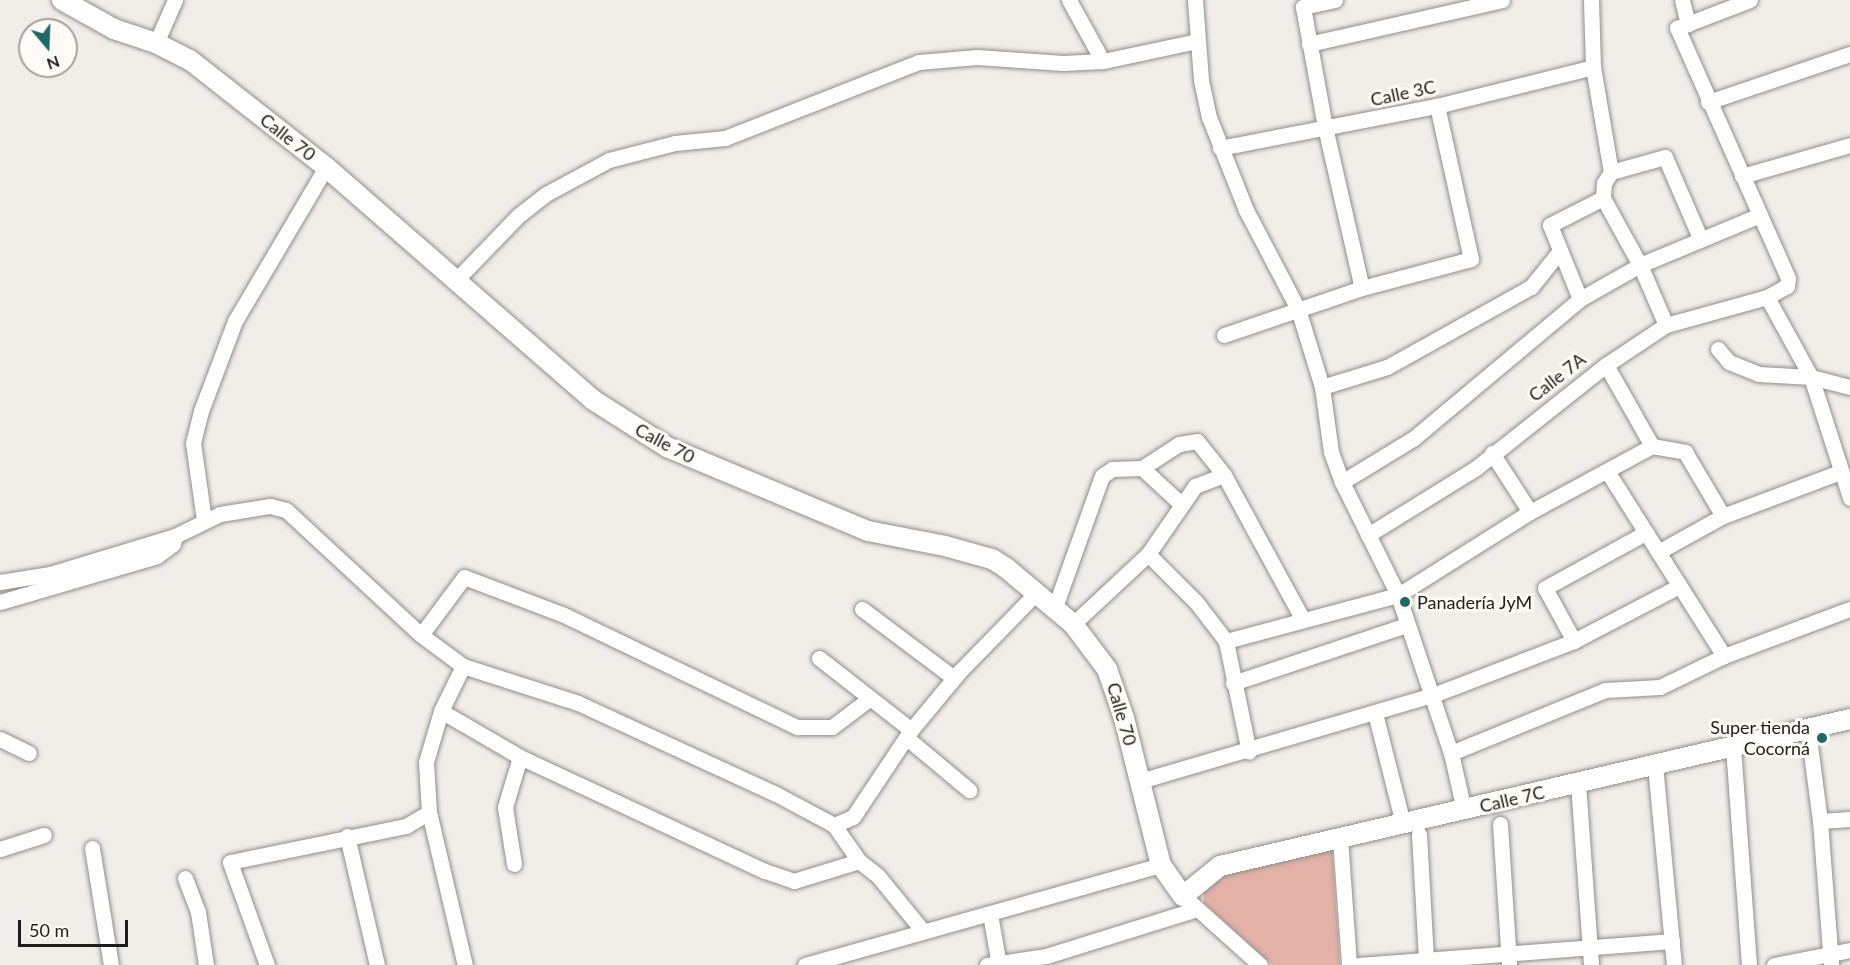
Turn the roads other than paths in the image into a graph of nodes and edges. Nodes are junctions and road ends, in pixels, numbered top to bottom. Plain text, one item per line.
1 (62, 0) edge
2 (175, 0) edge
3 (1069, 0) edge
4 (1195, 0) edge
5 (1335, 0) edge
6 (1502, 0) edge
7 (1591, 0) edge
8 (1682, 0) edge
9 (1750, 0) edge
10 (1682, 26) junction
11 (1197, 41) junction
12 (156, 43) junction
13 (1308, 45) junction
14 (1850, 54) edge
15 (1101, 58) junction
16 (1593, 67) junction
17 (1708, 102) junction
18 (1437, 106) junction
19 (1325, 128) junction
20 (1850, 145) edge
21 (1220, 148) junction
22 (326, 167) junction
23 (1611, 172) junction
24 (1742, 176) junction
25 (1603, 198) junction
26 (1760, 215) junction
27 (1701, 240) junction
28 (1559, 252) junction
29 (1640, 265) junction
30 (457, 279) junction
31 (1362, 288) junction
32 (1767, 297) junction
33 (1580, 299) junction
34 (1298, 309) junction
35 (1666, 325) junction
36 (1224, 335) dead end
37 (1718, 349) dead end
38 (1606, 365) junction
39 (1811, 377) junction
40 (1322, 387) junction
41 (1850, 387) edge
42 (1652, 446) junction
43 (1492, 453) junction
44 (1142, 468) junction
45 (1607, 471) junction
46 (1840, 472) junction
47 (1224, 475) junction
48 (1342, 482) junction
49 (1850, 498) edge
50 (1181, 504) junction
51 (1530, 512) junction
52 (1723, 516) junction
53 (204, 520) junction
54 (1645, 533) junction
55 (1368, 535) junction
56 (175, 536) junction
57 (1658, 552) junction
58 (1148, 554) junction
59 (0, 582) edge
60 (1679, 585) junction
61 (1036, 593) junction
62 (1398, 595) junction
63 (0, 602) edge
64 (1055, 607) junction
65 (861, 609) dead end
66 (1850, 609) edge
67 (1303, 620) junction
68 (1073, 624) junction
69 (1406, 625) junction
70 (421, 635) junction
71 (1226, 641) junction
72 (1574, 641) junction
73 (1724, 656) junction
74 (819, 658) dead end
75 (463, 666) junction
76 (954, 678) junction
77 (1233, 682) junction
78 (1433, 695) junction
79 (869, 699) junction
80 (441, 711) junction
81 (1375, 713) junction
82 (1850, 719) edge
83 (1808, 730) junction
84 (910, 735) junction
85 (0, 739) edge
86 (1733, 747) junction
87 (1249, 752) junction
88 (29, 753) dead end
89 (1451, 753) junction
90 (520, 757) junction
91 (1655, 765) junction
92 (1140, 781) junction
93 (1578, 783) junction
94 (969, 790) dead end
95 (1464, 810) junction
96 (429, 812) junction
97 (1850, 819) edge
98 (1820, 821) junction
99 (834, 825) junction
100 (1500, 825) dead end
101 (1411, 829) junction
102 (44, 835) dead end
103 (347, 836) junction
104 (1340, 838) junction
105 (92, 848) dead end
106 (0, 849) edge
107 (859, 861) junction
108 (514, 864) dead end
109 (1161, 865) junction
110 (185, 878) dead end
111 (1190, 903) junction
112 (990, 914) junction
113 (923, 931) junction
114 (1672, 941) junction
115 (1850, 950) edge
116 (1591, 957) edge
117 (1830, 959) edge
118 (1509, 960) edge
119 (1429, 962) edge
120 (995, 964) edge
121 (111, 965) edge
122 (206, 965) edge
123 (267, 965) edge
124 (377, 965) edge
125 (465, 965) edge
126 (807, 965) edge
127 (1260, 965) edge
128 (1349, 965) edge
129 (1359, 965) edge
130 (1674, 965) edge
131 (1749, 965) edge
132 (1774, 965) edge

1 - 12 street, Calle 70
2 - 12 street
3 - 15 street
4 - 11 street
5 - 13 street
6 - 13 street
7 - 16 street
8 - 10 street
9 - 10 street
10 - 17 street
11 - 15 street
11 - 21 street
12 - 22 street, Calle 70
13 - 19 street
14 - 17 street
15 - 30 street
16 - 18 street, Calle 3C
16 - 23 street
17 - 24 street
18 - 19 street, Calle 3C
18 - 31 street
19 - 21 street, Calle 3C
19 - 31 street
20 - 24 street
21 - 34 street
22 - 30 street, Calle 70
22 - 53 street
23 - 25 street
23 - 27 street
24 - 26 street
25 - 28 street
25 - 29 street
26 - 27 street
26 - 32 street, Calle 7A
27 - 29 street
28 - 33 street
28 - 40 street
29 - 33 street
29 - 35 street
30 - 61 street, Calle 70
31 - 34 street
32 - 35 street, Calle 7A
32 - 39 street
33 - 48 street
34 - 36 street
34 - 40 street
35 - 38 street, Calle 7A
37 - 39 street
38 - 42 street
38 - 43 street, Calle 7A
39 - 41 street
39 - 46 street
40 - 48 street
42 - 45 street
42 - 52 street
43 - 51 street
43 - 55 street, Calle 7A
44 - 47 street
44 - 50 street
44 - 64 street
45 - 51 street
45 - 54 street
46 - 49 street
46 - 52 street
47 - 50 street
47 - 67 street
48 - 55 street
50 - 58 street
51 - 62 street
52 - 57 street
53 - 56 street
53 - 70 street
54 - 57 street
54 - 72 street
55 - 62 street
56 - 59 street
56 - 63 street
57 - 60 street
58 - 68 street
58 - 71 street
60 - 72 street
60 - 73 street
61 - 64 street, Calle 70
61 - 76 street
62 - 67 street
62 - 69 street
64 - 68 street, Calle 70
65 - 76 street
66 - 73 street
67 - 71 street
68 - 92 street, Calle 70
69 - 77 street
69 - 78 street
70 - 75 street
70 - 79 street
71 - 77 street
72 - 78 street
73 - 89 street
74 - 79 street
75 - 80 street
75 - 99 street
76 - 84 street
77 - 87 street
78 - 81 street
78 - 89 street
79 - 84 street
80 - 90 street
80 - 96 street
81 - 87 street
81 - 101 street
82 - 83 street, Calle 7C
83 - 86 street, Calle 7C
83 - 98 street
84 - 94 street
84 - 99 street
85 - 88 street
86 - 91 street, Calle 7C
86 - 131 street
87 - 92 street
89 - 95 street
90 - 107 street
90 - 108 street
91 - 93 street, Calle 7C
91 - 114 street
92 - 109 street, Calle 70
93 - 95 street, Calle 7C
93 - 116 street
95 - 101 street, Calle 7C
96 - 103 street
96 - 125 street
97 - 98 street
98 - 117 street
99 - 107 street
100 - 118 street
101 - 104 street, Calle 7C
101 - 119 street
102 - 106 street
103 - 123 street
103 - 124 street
104 - 111 street, Calle 7C
104 - 128 street
105 - 121 street
107 - 113 street
109 - 111 street, Calle 70
109 - 112 street
110 - 122 street
111 - 120 street
111 - 127 street
112 - 113 street
112 - 120 street
113 - 126 street
114 - 116 street
114 - 130 street
115 - 117 street
116 - 118 street
117 - 132 street
118 - 119 street
119 - 129 street

